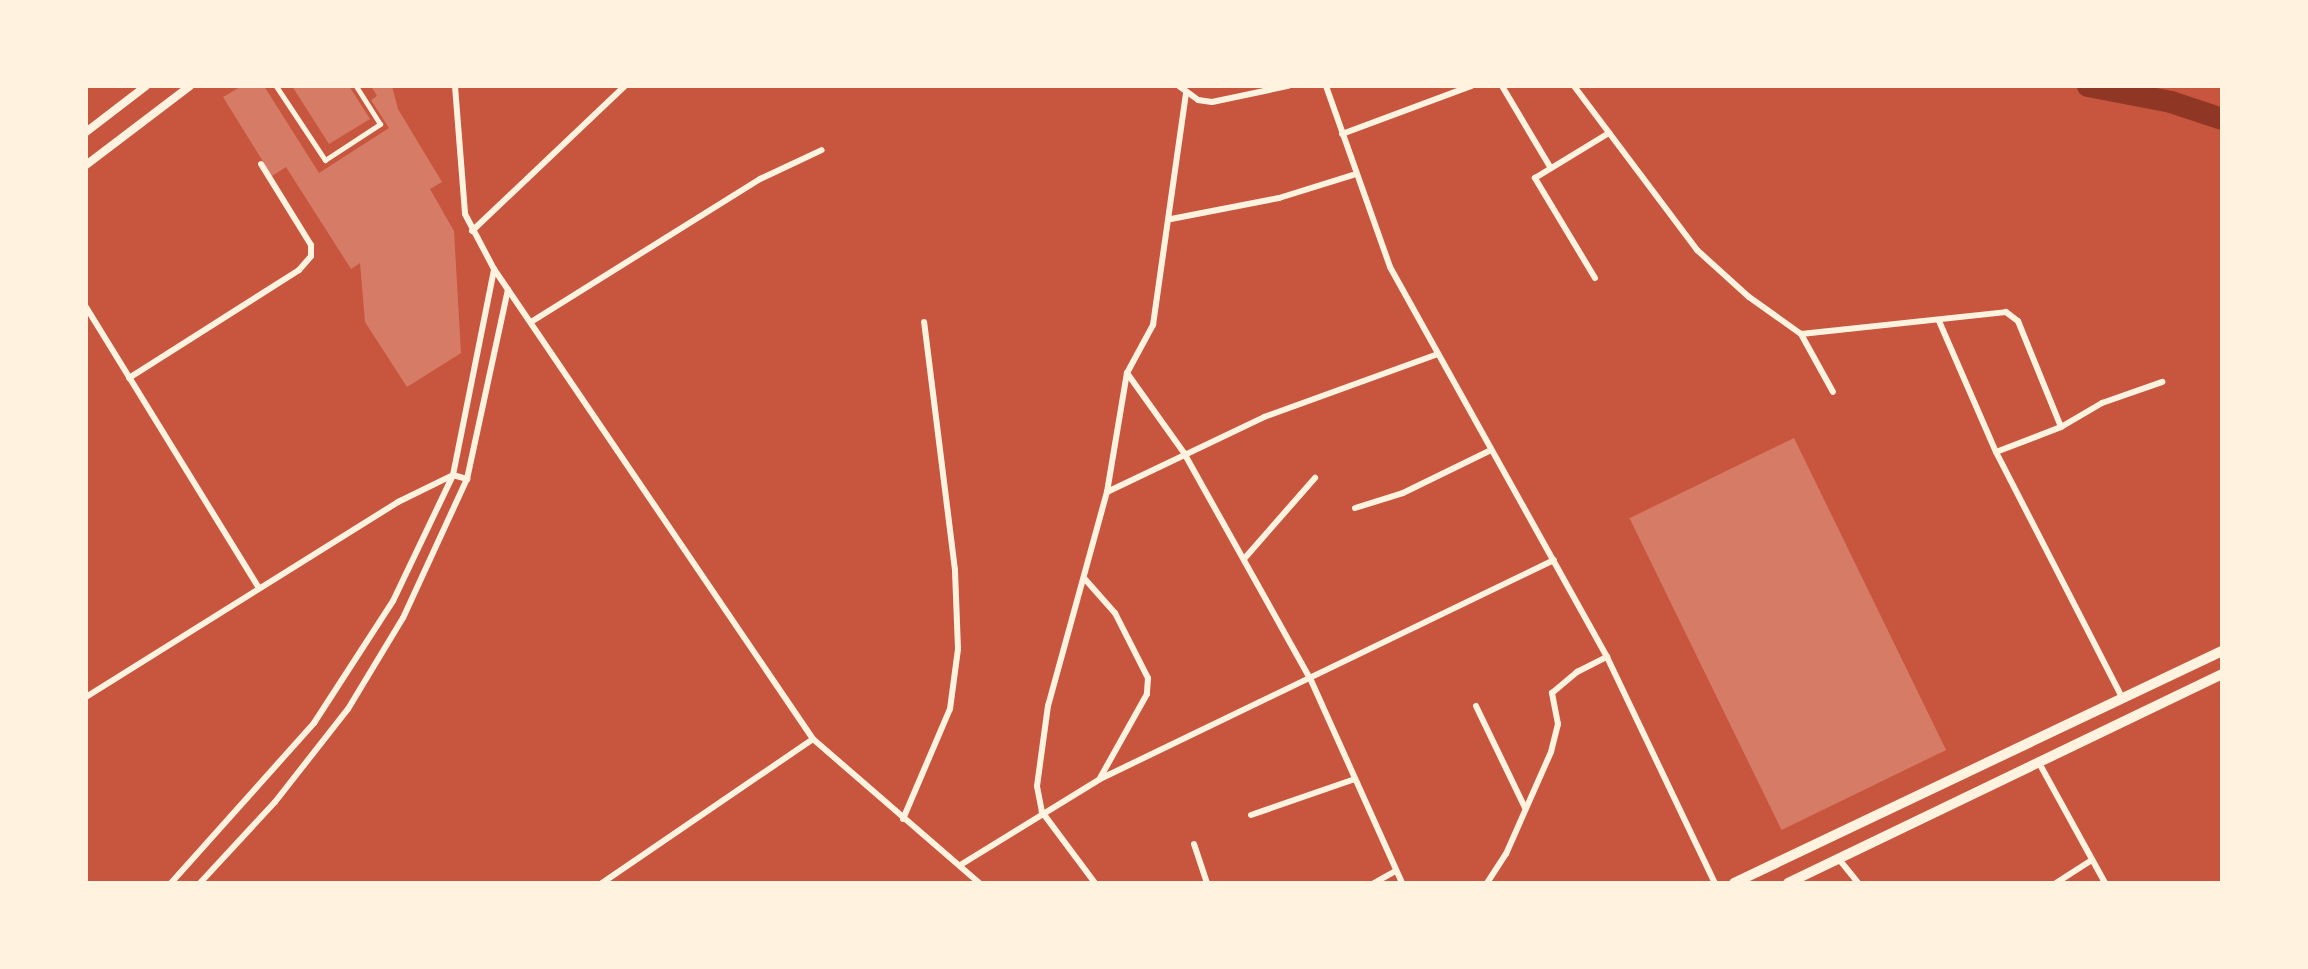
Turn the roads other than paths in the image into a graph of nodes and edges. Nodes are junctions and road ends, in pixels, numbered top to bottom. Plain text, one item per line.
1 (146, 86) edge
2 (190, 86) edge
3 (276, 86) edge
4 (356, 86) edge
5 (455, 86) edge
6 (625, 86) edge
7 (1179, 86) edge
8 (1288, 86) edge
9 (1326, 86) edge
10 (1471, 86) edge
11 (1502, 86) edge
12 (1574, 86) edge
13 (1186, 92) junction
14 (86, 132) edge
15 (1609, 133) junction
16 (1342, 134) junction
17 (822, 150) dead end
18 (261, 164) dead end
19 (86, 165) edge
20 (1550, 167) junction
21 (1353, 175) junction
22 (1171, 219) junction
23 (472, 231) junction
24 (494, 269) junction
25 (1595, 278) dead end
26 (508, 289) junction
27 (86, 307) edge
28 (1939, 321) junction
29 (531, 322) junction
30 (924, 322) dead end
31 (1801, 334) junction
32 (1438, 354) junction
33 (1127, 373) junction
34 (129, 378) junction
35 (2162, 382) dead end
36 (1833, 392) dead end
37 (2061, 427) junction
38 (1491, 450) junction
39 (1996, 452) junction
40 (1184, 453) junction
41 (453, 475) junction
42 (1315, 478) dead end
43 (467, 479) junction
44 (1107, 492) junction
45 (1355, 508) dead end
46 (1244, 559) junction
47 (1554, 560) junction
48 (1084, 578) junction
49 (259, 588) junction
50 (2222, 651) edge
51 (1607, 657) junction
52 (2222, 674) edge
53 (1310, 678) junction
54 (86, 697) edge
55 (2123, 699) junction
56 (1476, 706) dead end
57 (813, 739) junction
58 (2038, 761) junction
59 (1100, 779) junction
60 (1355, 779) junction
61 (1525, 808) junction
62 (1042, 812) junction
63 (1251, 815) dead end
64 (903, 819) junction
65 (1194, 844) dead end
66 (1838, 858) junction
67 (2092, 860) junction
68 (962, 864) junction
69 (1396, 871) junction
70 (171, 883) edge
71 (200, 883) edge
72 (602, 883) edge
73 (979, 883) edge
74 (1095, 883) edge
75 (1207, 883) edge
76 (1374, 883) edge
77 (1402, 883) edge
78 (1487, 883) edge
79 (1715, 883) edge
80 (1734, 883) edge
81 (1788, 883) edge
82 (1858, 883) edge
83 (2056, 883) edge
84 (2105, 883) edge

1 - 14 street
2 - 19 street
3 - 4 street
5 - 23 street
6 - 23 street
7 - 13 street
8 - 13 street
9 - 16 street
10 - 16 street
11 - 20 street
12 - 15 street
13 - 22 street
15 - 20 street
15 - 31 street
16 - 21 street
17 - 29 street
18 - 34 street
20 - 25 street
21 - 22 street
21 - 32 street
22 - 33 street
23 - 24 street
24 - 26 street
24 - 41 street
26 - 29 street
26 - 43 street
27 - 34 street
28 - 31 street
28 - 37 street
28 - 39 street
29 - 57 street
30 - 64 street
31 - 36 street
32 - 38 street
32 - 40 street
33 - 40 street
33 - 44 street
34 - 49 street
35 - 37 street
37 - 39 street
38 - 45 street
38 - 47 street
39 - 55 street
40 - 44 street
40 - 46 street
41 - 43 street
41 - 49 street
41 - 70 street
42 - 46 street
43 - 71 street
44 - 48 street
46 - 53 street
47 - 51 street
47 - 53 street
48 - 59 street
48 - 62 street
49 - 54 street
50 - 55 main road
51 - 61 street
51 - 79 street
52 - 58 main road
53 - 59 street
53 - 60 street
55 - 80 main road
56 - 61 street
57 - 64 street
57 - 72 street
58 - 66 main road
58 - 67 street
59 - 62 street
60 - 63 street
60 - 69 street
61 - 78 street
62 - 68 street
62 - 74 street
64 - 68 street
65 - 75 street
66 - 81 main road
66 - 82 street
67 - 83 street
67 - 84 street
68 - 73 street
69 - 76 street
69 - 77 street

